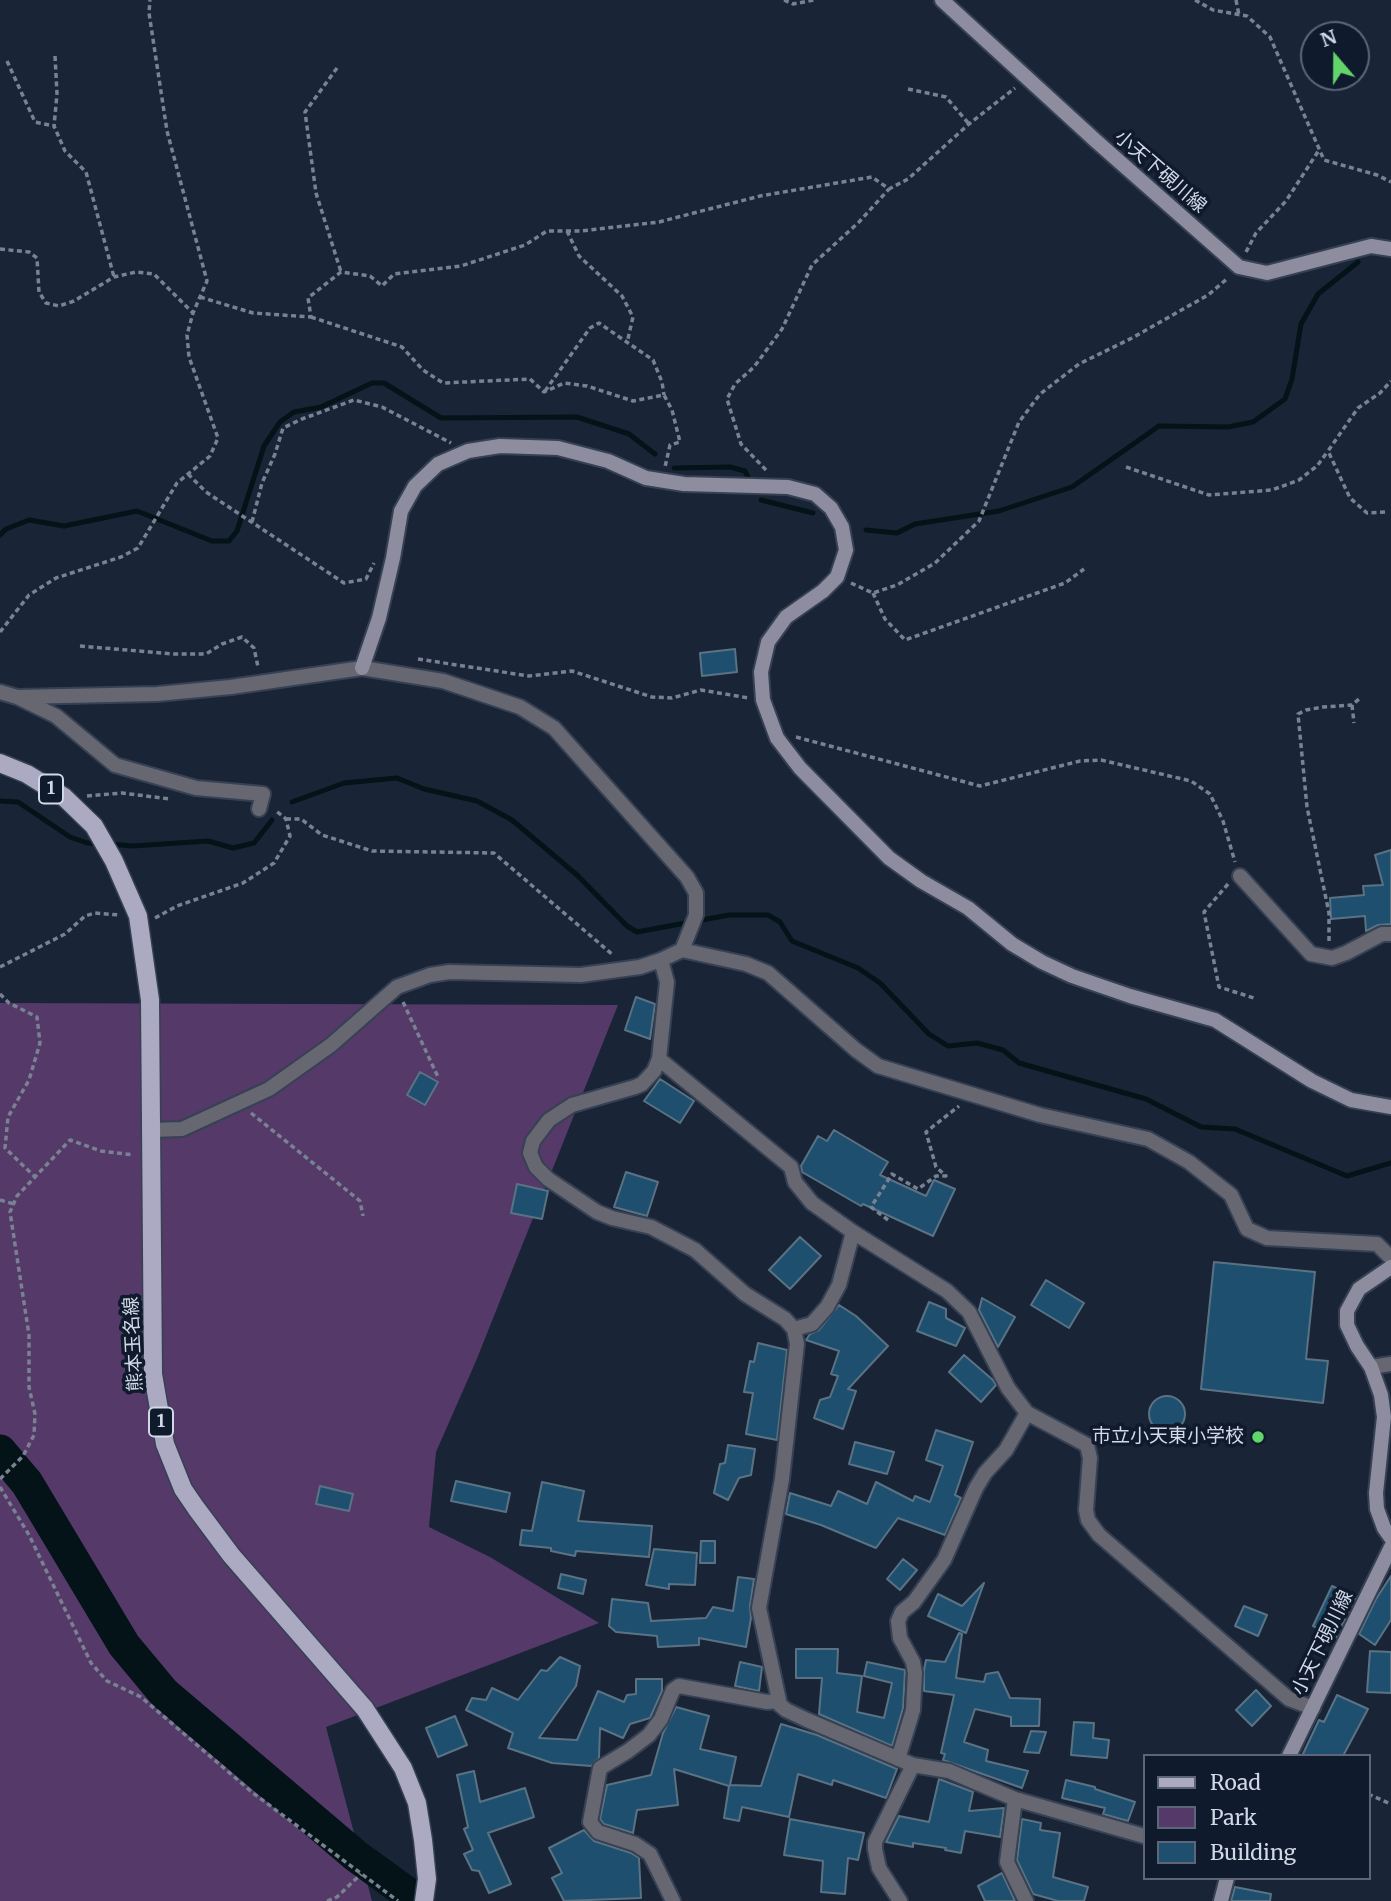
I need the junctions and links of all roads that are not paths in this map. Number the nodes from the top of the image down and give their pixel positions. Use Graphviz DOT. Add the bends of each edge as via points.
graph roads {
  1 [pos="942,0"];
  2 [pos="1391,249"];
  3 [pos="362,668"];
  4 [pos="0,692"];
  5 [pos="17,697"];
  6 [pos="0,763"];
  7 [pos="259,808"];
  8 [pos="1240,876"];
  9 [pos="1391,934"];
  10 [pos="682,950"];
  11 [pos="661,960"];
  12 [pos="659,1059"];
  13 [pos="1391,1107"];
  14 [pos="151,1130"];
  15 [pos="853,1232"];
  16 [pos="1391,1258"];
  17 [pos="1391,1267"];
  18 [pos="794,1329"];
  19 [pos="1391,1364"];
  20 [pos="1371,1367"];
  21 [pos="1027,1413"];
  22 [pos="1391,1538"];
  23 [pos="1391,1547"];
  24 [pos="779,1701"];
  25 [pos="1313,1708"];
  26 [pos="1290,1754"];
  27 [pos="898,1759"];
  28 [pos="913,1765"];
  29 [pos="1015,1799"];
  30 [pos="1142,1835"];
  31 [pos="1225,1880"];
  32 [pos="424,1901"];
  33 [pos="673,1901"];
  34 [pos="900,1901"];
  35 [pos="1026,1901"];
  36 [pos="1222,1901"];
  1 -- 2 [label="street, 小天下硯川線" via="1240,267 1267,273 1371,246"];
  3 -- 5 [label="street" via="156,694"];
  3 -- 10 [label="street" via="443,681 520,707 554,728 696,892 694,922"];
  3 -- 13 [label="street" via="379,618 401,512 415,486 438,464 468,452 500,446 558,448 662,481 782,486 815,494 831,508 842,527 846,550 836,577 786,617 768,642 761,672 763,701 777,738 800,768 889,858 1041,962 1130,996 1215,1020 1312,1081 1351,1100"];
  4 -- 5 [label="street"];
  5 -- 7 [label="street" via="56,716 115,765 196,788 263,794"];
  6 -- 14 [label="main road, 熊本玉名線 / 1" via="64,797 94,826 125,886 139,921 150,1000"];
  8 -- 9 [label="street" via="1311,954 1332,958"];
  10 -- 11 [label="street"];
  10 -- 16 [label="street" via="768,973 878,1066 1040,1115 1148,1139 1189,1162 1231,1195 1247,1229 1267,1238 1377,1244"];
  11 -- 12 [label="street" via="667,982"];
  11 -- 14 [label="street" via="580,975 430,975 397,987 331,1045 269,1089 182,1129"];
  12 -- 15 [label="street" via="790,1167 795,1182 812,1203"];
  12 -- 18 [label="street" via="642,1084 572,1105 549,1120 533,1141 530,1153 536,1167 597,1212 651,1227 695,1250"];
  14 -- 32 [label="main road, 熊本玉名線 / 1" via="153,1374 165,1444 183,1489 209,1527 366,1709 403,1768 417,1803 427,1879"];
  15 -- 18 [label="street" via="839,1284 827,1307 812,1324"];
  15 -- 21 [label="street" via="947,1291 969,1312"];
  17 -- 20 [label="street" via="1359,1289 1347,1311 1347,1325"];
  18 -- 24 [label="street" via="797,1344 782,1479 759,1608"];
  19 -- 20 [label="street"];
  20 -- 22 [label="street" via="1384,1417 1377,1509"];
  21 -- 25 [label="street" via="1087,1446 1086,1510 1099,1535 1289,1699"];
  21 -- 27 [label="street" via="976,1488 944,1560 898,1620 900,1638 915,1673 913,1710"];
  23 -- 25 [label="street, 小天下硯川線"];
  24 -- 27 [label="street" via="786,1710"];
  24 -- 33 [label="street" via="679,1686 649,1735 600,1768 590,1822 598,1832 650,1854"];
  25 -- 26 [label="street, 小天下硯川線"];
  27 -- 28 [label="street"];
  28 -- 29 [label="street" via="949,1771"];
  28 -- 34 [label="street" via="874,1849 878,1868"];
  29 -- 30 [label="street"];
  29 -- 35 [label="street" via="1007,1862"];
  31 -- 36 [label="street"];
}
